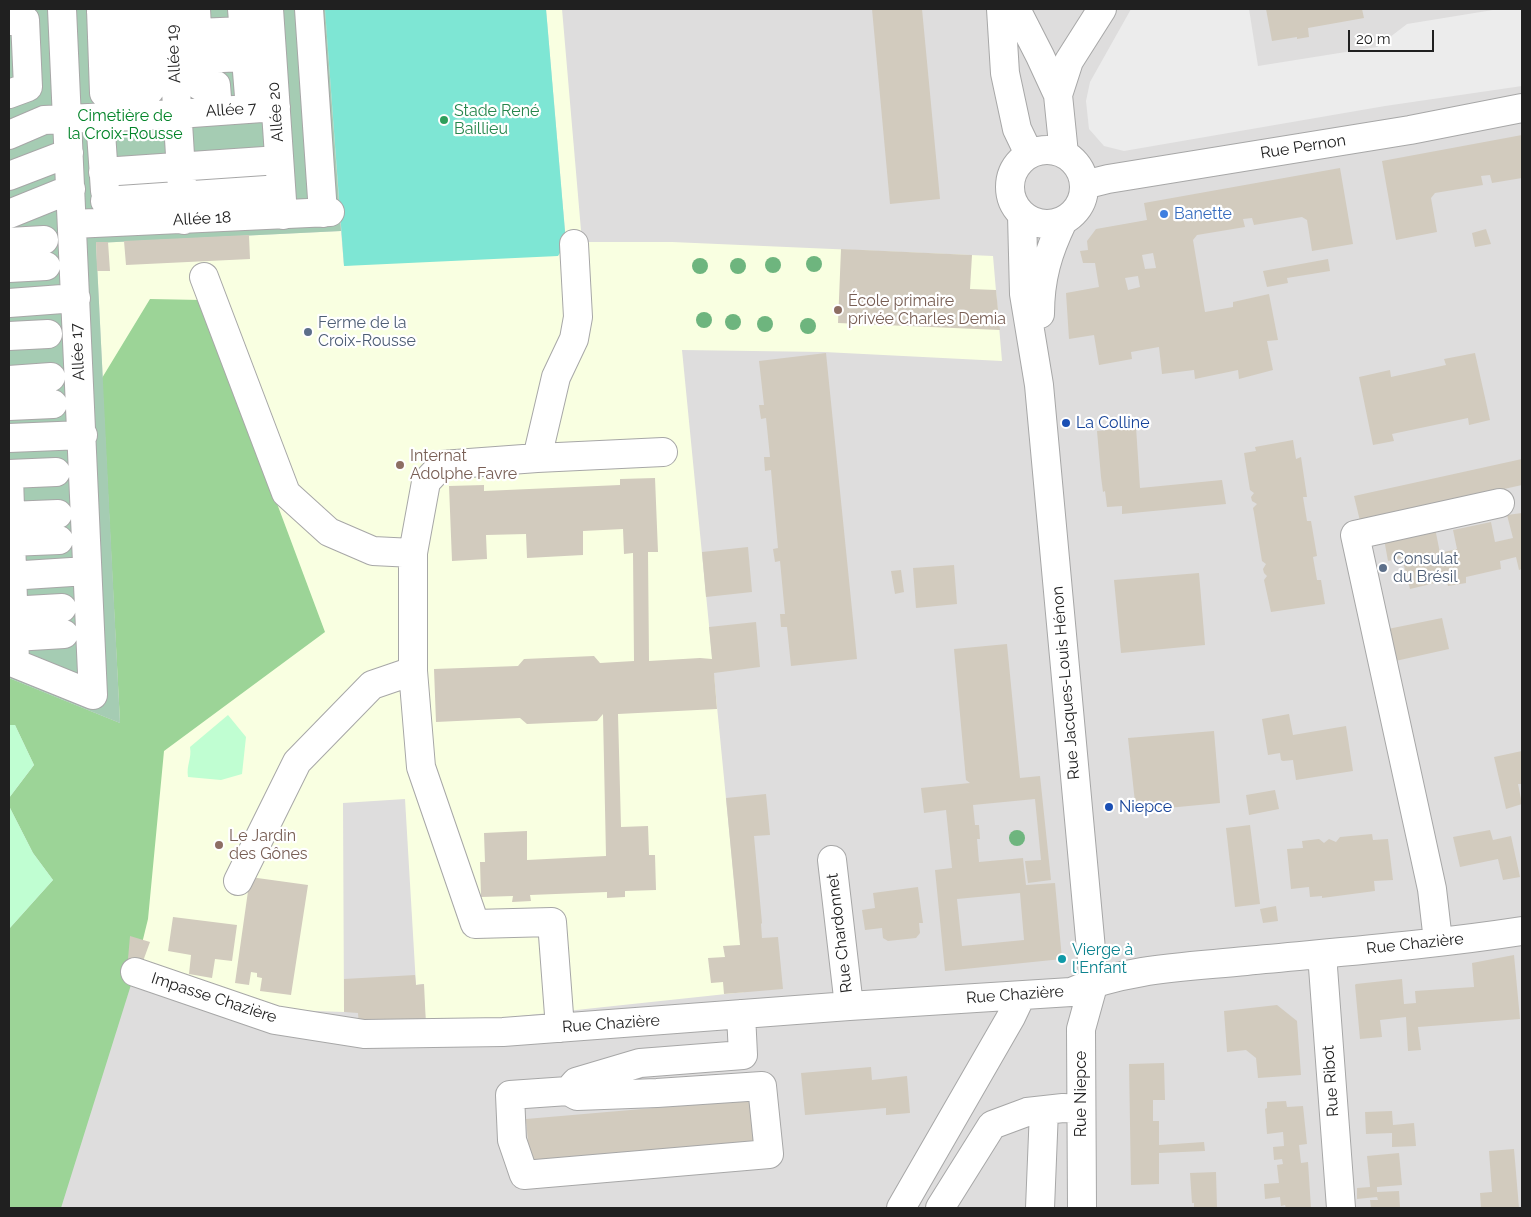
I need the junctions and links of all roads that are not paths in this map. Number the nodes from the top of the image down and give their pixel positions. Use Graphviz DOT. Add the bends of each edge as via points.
graph roads {
  1 [pos="146,9"];
  2 [pos="171,9"];
  3 [pos="269,9"];
  4 [pos="309,9"];
  5 [pos="1001,9"];
  6 [pos="1016,9"];
  7 [pos="1102,9"];
  8 [pos="62,13"];
  9 [pos="101,20"];
  10 [pos="17,21"];
  11 [pos="198,33"];
  12 [pos="147,36"];
  13 [pos="18,60"];
  14 [pos="149,63"];
  15 [pos="103,66"];
  16 [pos="251,66"];
  17 [pos="9,94"];
  18 [pos="1058,95"];
  19 [pos="217,98"];
  20 [pos="102,105"];
  21 [pos="68,106"];
  22 [pos="1522,108"];
  23 [pos="178,114"];
  24 [pos="9,135"];
  25 [pos="279,151"];
  26 [pos="69,153"];
  27 [pos="1029,154"];
  28 [pos="1064,154"];
  29 [pos="180,158"];
  30 [pos="103,163"];
  31 [pos="9,176"];
  32 [pos="1084,185"];
  33 [pos="71,189"];
  34 [pos="282,202"];
  35 [pos="183,208"];
  36 [pos="106,212"];
  37 [pos="9,214"];
  38 [pos="1022,215"];
  39 [pos="1064,221"];
  40 [pos="73,224"];
  41 [pos="9,242"];
  42 [pos="574,244"];
  43 [pos="9,268"];
  44 [pos="204,277"];
  45 [pos="76,298"];
  46 [pos="9,302"];
  47 [pos="9,336"];
  48 [pos="9,362"];
  49 [pos="51,369"];
  50 [pos="9,380"];
  51 [pos="1039,385"];
  52 [pos="9,406"];
  53 [pos="82,435"];
  54 [pos="9,438"];
  55 [pos="663,452"];
  56 [pos="537,458"];
  57 [pos="1500,503"];
  58 [pos="10,508"];
  59 [pos="59,540"];
  60 [pos="414,553"];
  61 [pos="87,571"];
  62 [pos="11,575"];
  63 [pos="63,621"];
  64 [pos="12,636"];
  65 [pos="413,671"];
  66 [pos="832,860"];
  67 [pos="238,882"];
  68 [pos="1522,931"];
  69 [pos="1438,941"];
  70 [pos="1322,954"];
  71 [pos="135,972"];
  72 [pos="1094,982"];
  73 [pos="1021,996"];
  74 [pos="849,1006"];
  75 [pos="741,1014"];
  76 [pos="560,1028"];
  77 [pos="503,1032"];
  78 [pos="568,1091"];
  79 [pos="1081,1108"];
  80 [pos="1044,1110"];
  81 [pos="901,1208"];
  82 [pos="940,1208"];
  83 [pos="1040,1208"];
  84 [pos="1082,1208"];
  85 [pos="1341,1208"];
  1 -- 9 [label="street"];
  1 -- 12 [label="street"];
  2 -- 23 [label="street, Allée 19"];
  3 -- 16 [label="street, Allée 20"];
  4 -- 34 [label="street, Allée 18" via="326,212"];
  5 -- 27 [label="street" via="1005,73 1018,129"];
  6 -- 18 [label="street"];
  7 -- 18 [label="street" via="1069,62"];
  8 -- 10 [label="street"];
  8 -- 21 [label="street, Allée 17"];
  9 -- 12 [label="street"];
  9 -- 15 [label="street"];
  10 -- 13 [label="street"];
  11 -- 16 [label="street"];
  11 -- 19 [label="street" via="200,86"];
  12 -- 14 [label="street"];
  13 -- 17 [label="street" via="28,87"];
  14 -- 15 [label="street"];
  14 -- 20 [label="street" via="150,90"];
  15 -- 20 [label="street"];
  16 -- 19 [label="street, Allée 7"];
  16 -- 25 [label="street, Allée 20"];
  18 -- 28 [label="street"];
  19 -- 23 [label="street, Allée 7"];
  20 -- 21 [label="street, Allée 7"];
  20 -- 23 [label="street, Allée 7"];
  20 -- 30 [label="street"];
  21 -- 24 [label="street, Allée 7"];
  21 -- 26 [label="street, Allée 17"];
  22 -- 32 [label="street, Rue Pernon"];
  23 -- 29 [label="street, Allée 19"];
  25 -- 29 [label="street"];
  25 -- 34 [label="street, Allée 20"];
  26 -- 31 [label="street"];
  26 -- 33 [label="street, Allée 17"];
  27 -- 28 [label="street" via="1052,150"];
  27 -- 38 [label="street, Rue Jacques-Louis Hénon" via="1020,161 1010,181 1013,202"];
  28 -- 32 [label="street" via="1078,166"];
  29 -- 30 [label="street"];
  29 -- 35 [label="street, Allée 19"];
  30 -- 36 [label="street"];
  32 -- 39 [label="street, Rue Jacques-Louis Hénon" via="1079,206"];
  33 -- 37 [label="street"];
  33 -- 40 [label="street, Allée 17"];
  34 -- 35 [label="street, Allée 18"];
  35 -- 36 [label="street, Allée 18"];
  36 -- 40 [label="street, Allée 18"];
  38 -- 39 [label="street" via="1042,224"];
  38 -- 51 [label="street, Rue Jacques-Louis Hénon" via="1024,294"];
  39 -- 51 [label="street, Rue Jacques-Louis Hénon" via="1050,249 1040,292"];
  40 -- 45 [label="street, Allée 17"];
  41 -- 43 [label="street" via="45,253"];
  42 -- 56 [label="street" via="578,317 574,339 556,377"];
  44 -- 60 [label="street" via="286,493 329,532 373,550"];
  45 -- 46 [label="street"];
  45 -- 53 [label="street, Allée 17"];
  47 -- 49 [label="street"];
  48 -- 49 [label="street"];
  49 -- 50 [label="street"];
  49 -- 52 [label="street"];
  51 -- 72 [label="street, Rue Jacques-Louis Hénon"];
  53 -- 54 [label="street"];
  53 -- 61 [label="street, Allée 17"];
  55 -- 56 [label="street"];
  56 -- 60 [label="street" via="442,465 426,482"];
  57 -- 69 [label="street" via="1355,534 1432,889"];
  58 -- 58 [label="street" via="57,494"];
  58 -- 59 [label="street"];
  58 -- 62 [label="street"];
  60 -- 65 [label="street"];
  61 -- 62 [label="street"];
  61 -- 64 [label="street, Allée 17" via="93,695"];
  62 -- 64 [label="street"];
  63 -- 64 [label="street"];
  65 -- 67 [label="street" via="372,685 297,762"];
  65 -- 76 [label="street" via="421,767 474,924 552,922"];
  66 -- 74 [label="street, Rue Chardonnet"];
  68 -- 69 [label="street, Rue Chazière"];
  69 -- 70 [label="street, Rue Chazière"];
  70 -- 72 [label="street, Rue Chazière" via="1133,972"];
  70 -- 85 [label="street, Rue Ribot"];
  71 -- 77 [label="street, Impasse Chazière" via="275,1020 364,1034"];
  72 -- 73 [label="street, Rue Chazière" via="1071,992"];
  72 -- 79 [label="street, Rue Niepce" via="1081,1029"];
  73 -- 74 [label="street, Rue Chazière"];
  73 -- 81 [label="street"];
  74 -- 75 [label="street, Rue Chazière"];
  75 -- 76 [label="street, Rue Chazière"];
  75 -- 78 [label="street" via="743,1055 640,1063 576,1082"];
  76 -- 77 [label="street, Rue Chazière"];
  78 -- 78 [label="street" via="577,1096 587,1096 762,1086 769,1154 524,1175 512,1140 510,1095"];
  79 -- 80 [label="street"];
  79 -- 84 [label="street, Rue Niepce"];
  80 -- 82 [label="street" via="1027,1112 992,1125"];
  80 -- 83 [label="street"];
}
